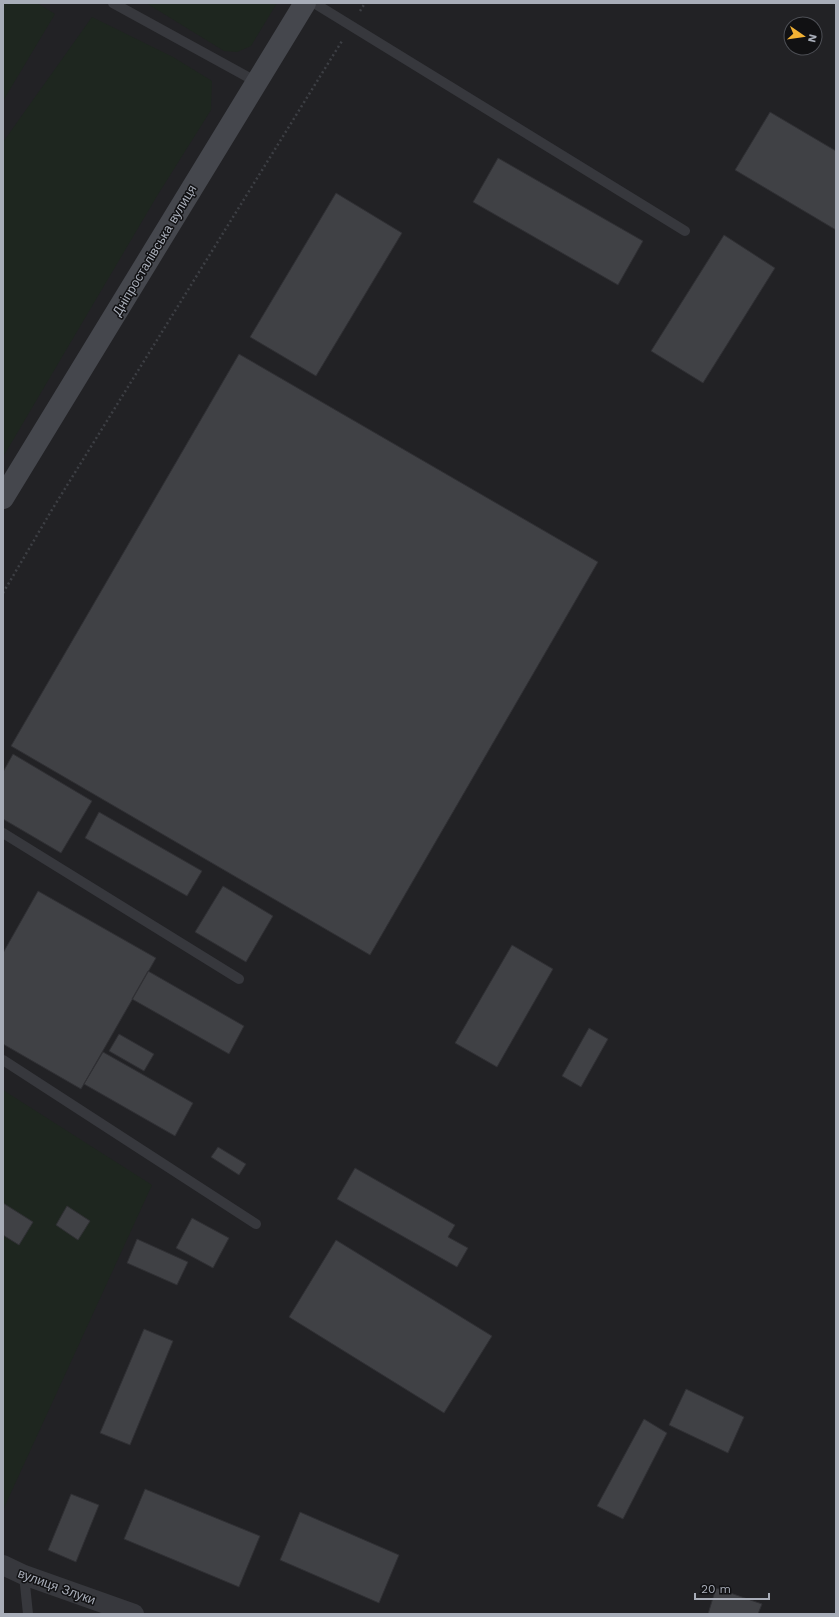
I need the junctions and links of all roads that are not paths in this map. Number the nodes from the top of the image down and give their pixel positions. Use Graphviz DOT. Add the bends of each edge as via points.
graph roads {
  1 [pos="113,3"];
  2 [pos="305,3"];
  3 [pos="314,3"];
  4 [pos="257,82"];
  5 [pos="685,231"];
  6 [pos="3,498"];
  7 [pos="3,832"];
  8 [pos="239,979"];
  9 [pos="3,1060"];
  10 [pos="256,1224"];
  11 [pos="3,1565"];
  12 [pos="24,1575"];
  13 [pos="28,1614"];
  14 [pos="134,1614"];
  1 -- 4 [label="lane"];
  2 -- 4 [label="street, Дніпросталівська вулиця"];
  3 -- 5 [label="lane"];
  4 -- 6 [label="street, Дніпросталівська вулиця"];
  7 -- 8 [label="lane"];
  9 -- 10 [label="lane"];
  11 -- 12 [label="street, вулиця Злуки"];
  12 -- 13 [label="lane"];
  12 -- 14 [label="street, вулиця Злуки"];
}
